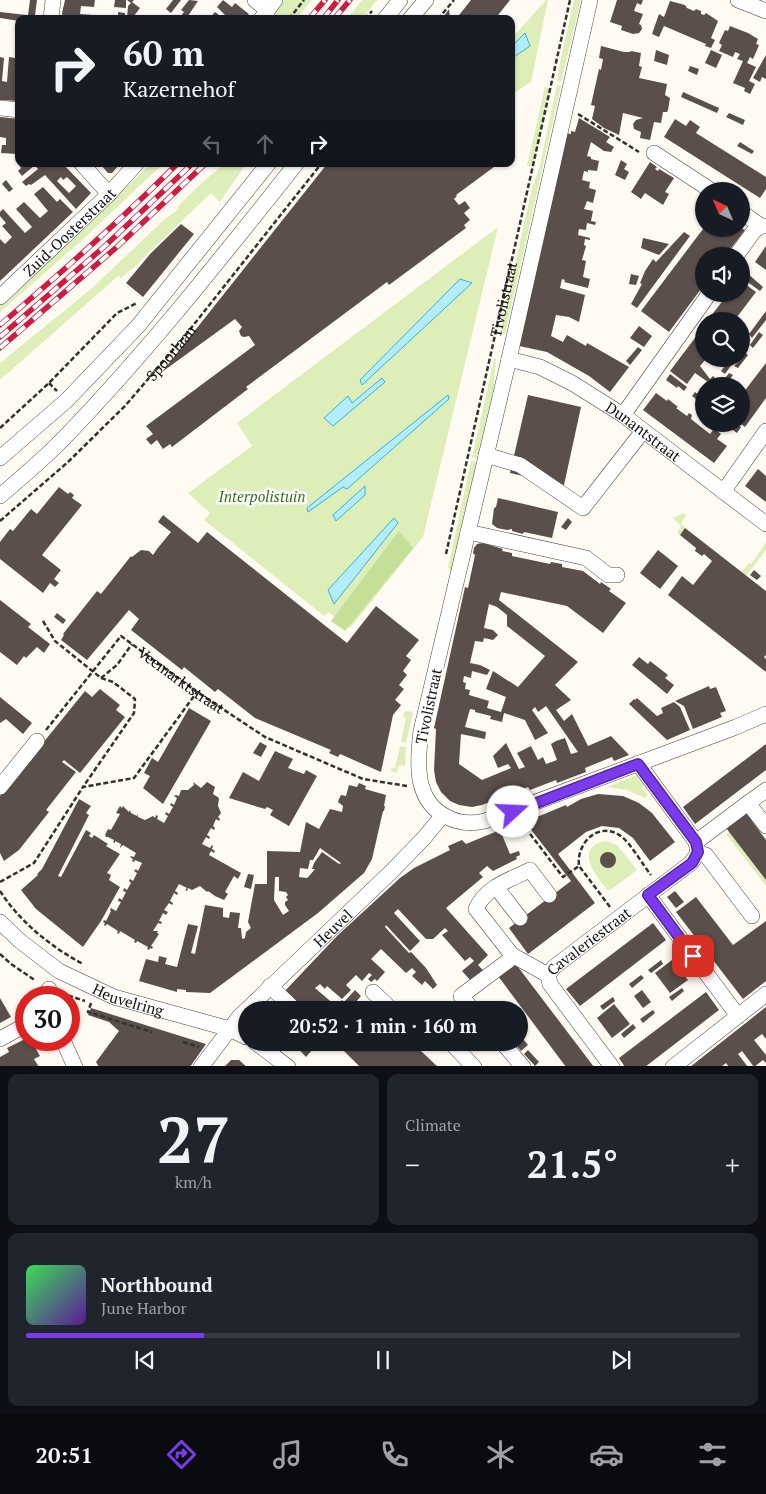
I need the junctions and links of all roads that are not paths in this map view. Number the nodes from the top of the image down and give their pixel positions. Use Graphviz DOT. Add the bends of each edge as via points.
graph roads {
  1 [pos="53,0"];
  2 [pos="255,0"];
  3 [pos="400,0"];
  4 [pos="426,0"];
  5 [pos="590,0"];
  6 [pos="738,0"];
  7 [pos="268,10"];
  8 [pos="766,11"];
  9 [pos="51,15"];
  10 [pos="387,15"];
  11 [pos="413,15"];
  12 [pos="0,108"];
  13 [pos="15,110"];
  14 [pos="654,153"];
  15 [pos="85,167"];
  16 [pos="133,167"];
  17 [pos="266,167"];
  18 [pos="294,167"];
  19 [pos="698,182"];
  20 [pos="109,194"];
  21 [pos="750,217"];
  22 [pos="764,226"];
  23 [pos="742,247"];
  24 [pos="0,297"];
  25 [pos="703,302"];
  26 [pos="509,359"];
  27 [pos="622,415"];
  28 [pos="643,431"];
  29 [pos="766,431"];
  30 [pos="486,456"];
  31 [pos="0,458"];
  32 [pos="723,492"];
  33 [pos="0,496"];
  34 [pos="766,524"];
  35 [pos="468,532"];
  36 [pos="617,575"];
  37 [pos="766,714"];
  38 [pos="37,741"];
  39 [pos="638,764"];
  40 [pos="0,787"];
  41 [pos="766,790"];
  42 [pos="748,803"];
  43 [pos="443,815"];
  44 [pos="766,826"];
  45 [pos="697,847"];
  46 [pos="496,887"];
  47 [pos="654,891"];
  48 [pos="549,895"];
  49 [pos="752,916"];
  50 [pos="520,918"];
  51 [pos="0,922"];
  52 [pos="512,955"];
  53 [pos="548,975"];
  54 [pos="270,986"];
  55 [pos="373,992"];
  56 [pos="766,994"];
  57 [pos="286,1001"];
  58 [pos="382,1001"];
  59 [pos="465,1001"];
  60 [pos="738,1016"];
  61 [pos="15,1031"];
  62 [pos="226,1034"];
  63 [pos="238,1036"];
  64 [pos="0,1039"];
  65 [pos="67,1051"];
  66 [pos="267,1051"];
  67 [pos="459,1051"];
  68 [pos="510,1051"];
  69 [pos="74,1066"];
  70 [pos="201,1066"];
  71 [pos="288,1066"];
  72 [pos="474,1066"];
  73 [pos="523,1066"];
  74 [pos="612,1066"];
  75 [pos="673,1066"];
  1 -- 9 [label="street"];
  2 -- 7 [label="street"];
  3 -- 10 [label="street"];
  4 -- 11 [label="street"];
  5 -- 26 [label="street, Tivolistraat"];
  6 -- 8 [label="street"];
  12 -- 13 [label="street"];
  14 -- 19 [label="street"];
  15 -- 20 [label="street"];
  16 -- 20 [label="street, Zuid-Oosterstraat"];
  17 -- 31 [label="street" via="138,326 66,401"];
  18 -- 33 [label="street, Spoorlaan" via="142,353 65,437"];
  20 -- 24 [label="street, Zuid-Oosterstraat"];
  21 -- 22 [label="street"];
  22 -- 23 [label="street" via="754,230"];
  25 -- 27 [label="street"];
  26 -- 27 [label="street, Dunantstraat" via="540,367"];
  26 -- 30 [label="street, Tivolistraat"];
  27 -- 28 [label="street, Dunantstraat"];
  28 -- 30 [label="street" via="583,508 520,465"];
  28 -- 32 [label="street, Dunantstraat"];
  29 -- 32 [label="street"];
  30 -- 35 [label="street, Tivolistraat"];
  32 -- 34 [label="street, Dunantstraat"];
  35 -- 36 [label="street" via="586,558 608,574"];
  35 -- 43 [label="street, Tivolistraat" via="418,753 421,788 427,802"];
  37 -- 39 [label="street"];
  38 -- 40 [label="street"];
  39 -- 43 [label="street" via="513,812 474,823 454,821"];
  39 -- 45 [label="street"];
  41 -- 42 [label="street, Cavaleriestraat"];
  42 -- 44 [label="street"];
  42 -- 45 [label="street, Cavaleriestraat"];
  43 -- 54 [label="street, Heuvel" via="392,871"];
  45 -- 47 [label="street, Cavaleriestraat" via="692,863"];
  45 -- 49 [label="street"];
  46 -- 48 [label="street" via="530,870"];
  46 -- 50 [label="street"];
  46 -- 52 [label="street" via="480,900 476,909"];
  47 -- 53 [label="street, Cavaleriestraat" via="554,967"];
  47 -- 60 [label="street"];
  51 -- 62 [label="street, Heuvelring" via="20,942 60,971 114,997"];
  52 -- 53 [label="street"];
  52 -- 59 [label="street" via="461,996"];
  53 -- 74 [label="street, Cavaleriestraat" via="550,984"];
  54 -- 57 [label="street"];
  54 -- 62 [label="street, Heuvel"];
  55 -- 58 [label="street"];
  56 -- 60 [label="street"];
  60 -- 75 [label="street"];
  61 -- 64 [label="street"];
  62 -- 63 [label="street, Heuvelring"];
  62 -- 70 [label="street, Heuvel"];
  65 -- 69 [label="street"];
  66 -- 71 [label="street"];
  67 -- 72 [label="street"];
  68 -- 73 [label="street"];
}
